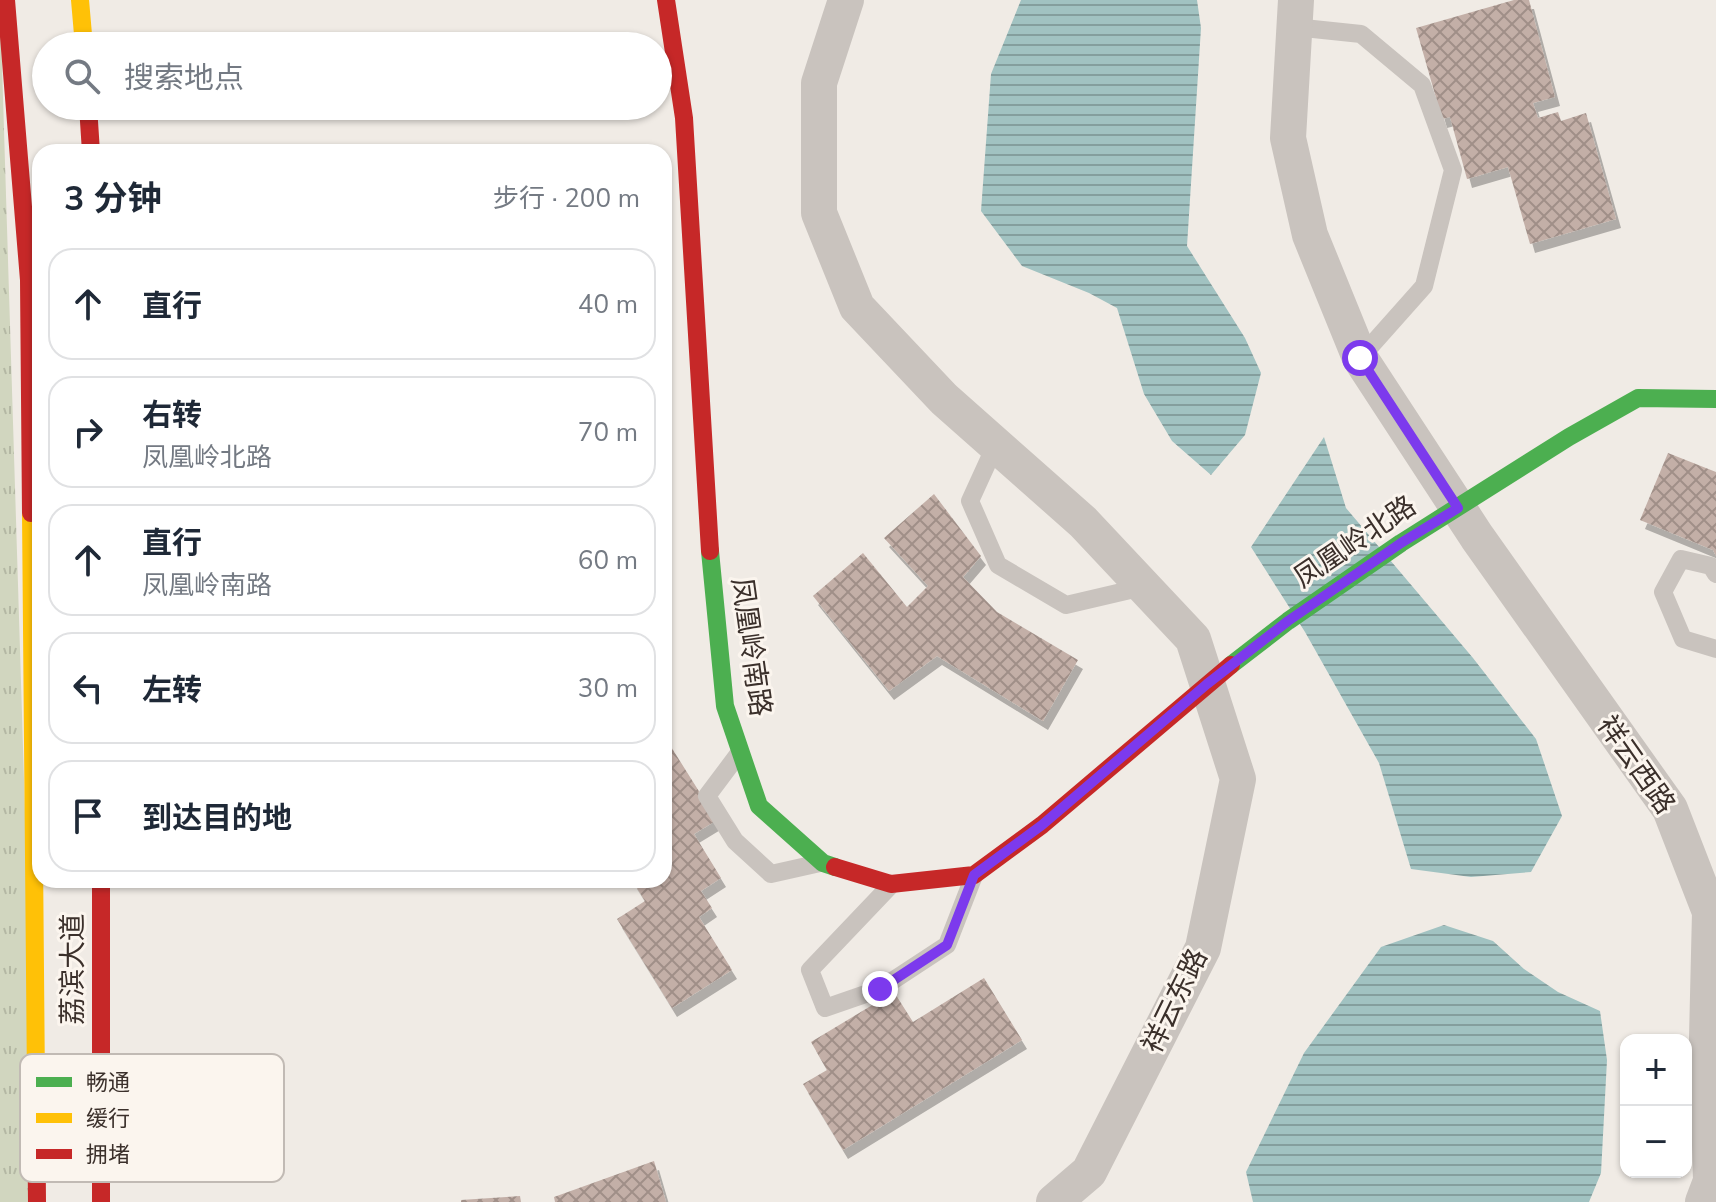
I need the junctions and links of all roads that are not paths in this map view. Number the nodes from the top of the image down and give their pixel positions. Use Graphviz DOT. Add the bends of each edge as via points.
graph roads {
  1 [pos="6,0"];
  2 [pos="80,0"];
  3 [pos="666,0"];
  4 [pos="846,0"];
  5 [pos="1295,14"];
  6 [pos="83,32"];
  7 [pos="671,32"];
  8 [pos="672,39"];
  9 [pos="89,120"];
  10 [pos="90,144"];
  11 [pos="1360,358"];
  12 [pos="1716,399"];
  13 [pos="996,444"];
  14 [pos="1458,508"];
  15 [pos="1716,574"];
  16 [pos="1143,587"];
  17 [pos="32,626"];
  18 [pos="1716,649"];
  19 [pos="1207,684"];
  20 [pos="740,751"];
  21 [pos="823,863"];
  22 [pos="974,875"];
  23 [pos="891,884"];
  24 [pos="34,888"];
  25 [pos="101,888"];
  26 [pos="1713,907"];
  27 [pos="36,1054"];
  28 [pos="101,1054"];
  29 [pos="1712,1093"];
  30 [pos="37,1182"];
  31 [pos="37,1202"];
  32 [pos="1054,1202"];
  33 [pos="1703,1202"];
  1 -- 17 [label="street, 荔滨大道" via="29,280"];
  2 -- 6 [label="street"];
  3 -- 7 [label="street, 凤凰岭南路"];
  4 -- 13 [label="street, 祥云东路" via="819,83 819,213 857,307 944,399"];
  5 -- 11 [label="street, 祥云西路" via="1288,138 1310,235"];
  5 -- 11 [label="lane" via="1361,34 1422,85 1453,170 1424,286"];
  8 -- 20 [label="street, 凤凰岭南路" via="684,118 722,676 725,706"];
  9 -- 10 [label="street"];
  11 -- 14 [label="street, 祥云西路"];
  12 -- 14 [label="street, 凤凰岭北路" via="1638,398"];
  13 -- 16 [label="street, 祥云东路" via="1083,522"];
  13 -- 16 [label="lane" via="970,501 998,565 1066,605"];
  14 -- 19 [label="street, 凤凰岭北路" via="1288,621"];
  14 -- 26 [label="street, 祥云西路" via="1670,809"];
  15 -- 18 [label="lane" via="1711,566 1681,559 1663,592 1683,639"];
  16 -- 19 [label="street, 祥云东路" via="1193,639"];
  19 -- 22 [label="street" via="1042,825"];
  19 -- 32 [label="street, 祥云东路" via="1238,779 1203,948 1089,1172"];
  20 -- 21 [label="street, 凤凰岭南路" via="759,806"];
  20 -- 21 [label="lane" via="707,796 735,841 771,874"];
  21 -- 23 [label="street, 凤凰岭南路"];
  22 -- 23 [label="street, 凤凰岭南路"];
  22 -- 23 [label="lane" via="947,945 880,989 825,1008 810,970"];
  24 -- 27 [label="street, 荔滨大道"];
  25 -- 28 [label="street, 荔滨大道"];
  26 -- 29 [label="street, 祥云西路"];
  29 -- 33 [label="street, 祥云西路" via="1711,1181"];
  30 -- 31 [label="street, 荔滨大道"];
}
